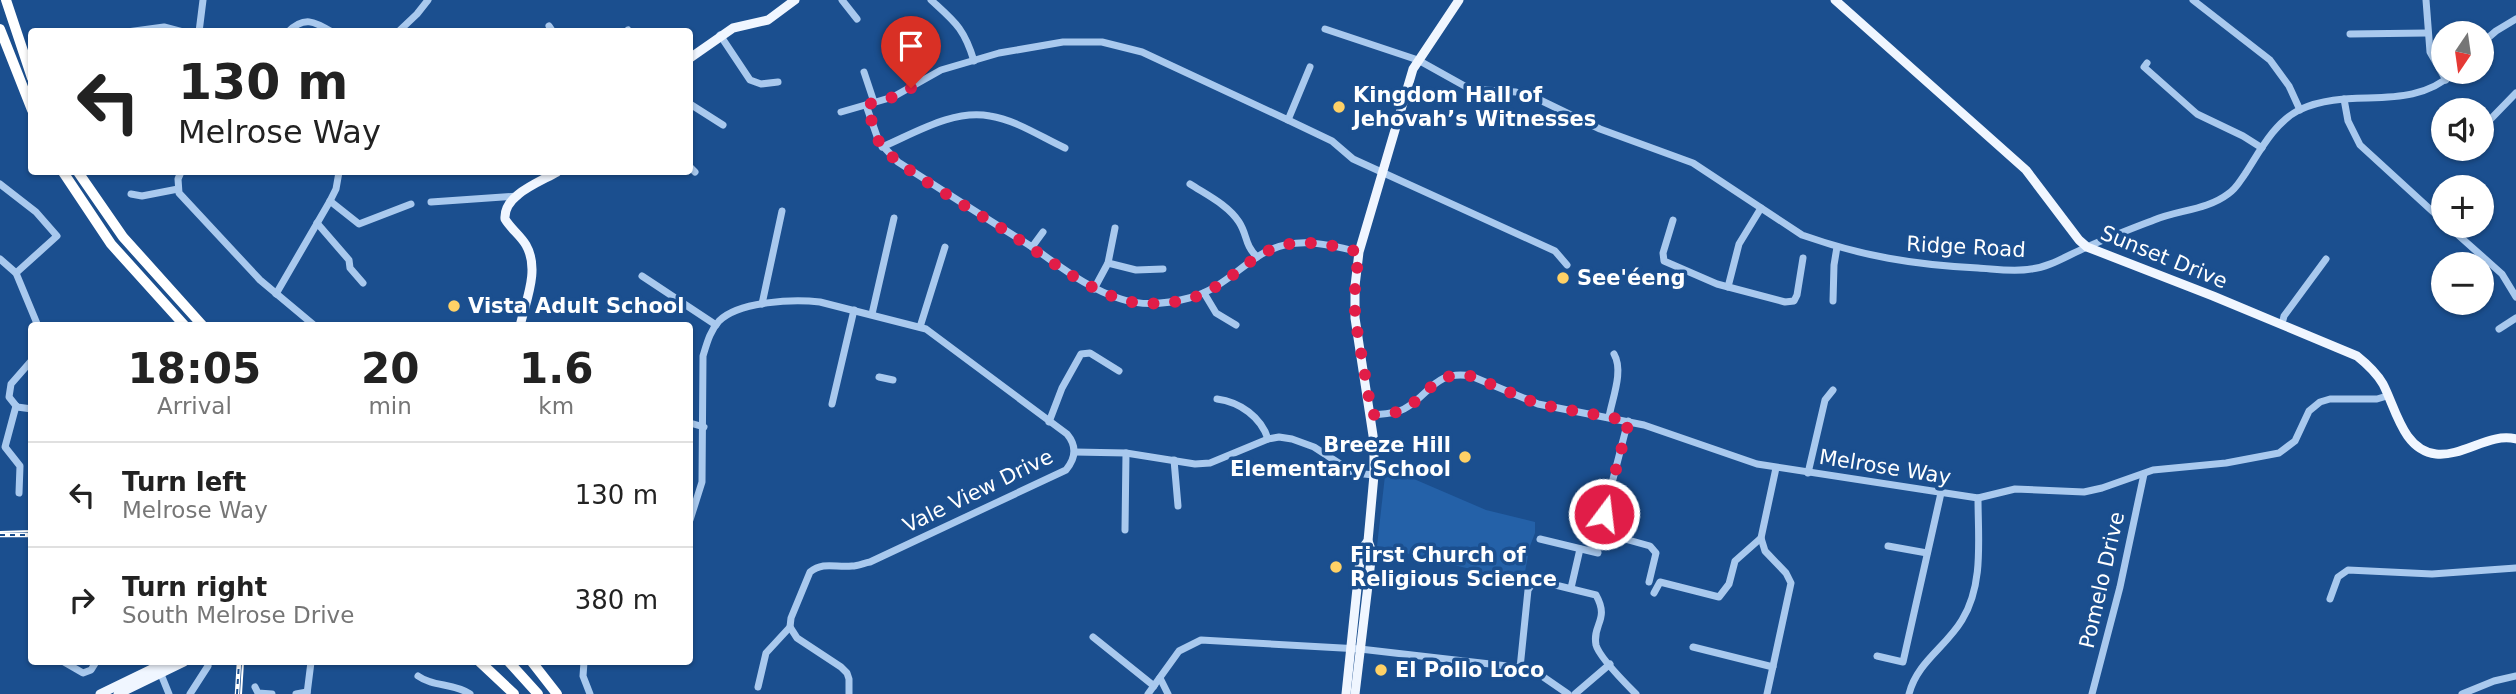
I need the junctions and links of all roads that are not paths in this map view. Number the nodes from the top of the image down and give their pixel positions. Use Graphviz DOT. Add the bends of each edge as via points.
graph roads {
  1 [pos="6,0"];
  2 [pos="203,0"];
  3 [pos="428,0"];
  4 [pos="795,0"];
  5 [pos="842,0"];
  6 [pos="931,0"];
  7 [pos="1460,0"];
  8 [pos="1835,0"];
  9 [pos="2193,0"];
  10 [pos="2426,0"];
  11 [pos="857,19"];
  12 [pos="2516,19"];
  13 [pos="200,28"];
  14 [pos="292,28"];
  15 [pos="324,28"];
  16 [pos="402,28"];
  17 [pos="0,29"];
  18 [pos="1325,29"];
  19 [pos="2427,33"];
  20 [pos="2494,33"];
  21 [pos="2350,34"];
  22 [pos="720,35"];
  23 [pos="2431,54"];
  24 [pos="693,56"];
  25 [pos="1418,60"];
  26 [pos="974,61"];
  27 [pos="2147,63"];
  28 [pos="28,66"];
  29 [pos="1310,67"];
  30 [pos="864,72"];
  31 [pos="778,82"];
  32 [pos="2439,84"];
  33 [pos="2516,93"];
  34 [pos="2344,99"];
  35 [pos="28,100"];
  36 [pos="870,104"];
  37 [pos="693,106"];
  38 [pos="2300,110"];
  39 [pos="841,113"];
  40 [pos="2494,116"];
  41 [pos="1288,120"];
  42 [pos="723,125"];
  43 [pos="882,147"];
  44 [pos="1065,148"];
  45 [pos="2262,148"];
  46 [pos="1383,172"];
  47 [pos="65,175"];
  48 [pos="80,175"];
  49 [pos="180,175"];
  50 [pos="338,175"];
  51 [pos="552,175"];
  52 [pos="0,184"];
  53 [pos="1190,184"];
  54 [pos="178,189"];
  55 [pos="131,194"];
  56 [pos="518,196"];
  57 [pos="330,201"];
  58 [pos="431,202"];
  59 [pos="411,204"];
  60 [pos="1761,208"];
  61 [pos="2431,210"];
  62 [pos="782,211"];
  63 [pos="894,218"];
  64 [pos="1673,220"];
  65 [pos="317,223"];
  66 [pos="1115,228"];
  67 [pos="1043,232"];
  68 [pos="2462,238"];
  69 [pos="945,247"];
  70 [pos="1032,247"];
  71 [pos="1837,247"];
  72 [pos="2087,247"];
  73 [pos="1359,252"];
  74 [pos="1257,257"];
  75 [pos="1803,258"];
  76 [pos="0,259"];
  77 [pos="2326,259"];
  78 [pos="1108,263"];
  79 [pos="1567,265"];
  80 [pos="1163,269"];
  81 [pos="16,274"];
  82 [pos="642,276"];
  83 [pos="363,283"];
  84 [pos="1728,287"];
  85 [pos="1094,289"];
  86 [pos="1204,293"];
  87 [pos="276,294"];
  88 [pos="2516,297"];
  89 [pos="1833,301"];
  90 [pos="762,304"];
  91 [pos="854,310"];
  92 [pos="872,314"];
  93 [pos="2516,318"];
  94 [pos="36,322"];
  95 [pos="181,322"];
  96 [pos="199,322"];
  97 [pos="310,322"];
  98 [pos="521,322"];
  99 [pos="2282,324"];
  100 [pos="716,325"];
  101 [pos="1236,325"];
  102 [pos="920,327"];
  103 [pos="2499,329"];
  104 [pos="1614,354"];
  105 [pos="28,364"];
  106 [pos="1119,371"];
  107 [pos="880,377"];
  108 [pos="893,380"];
  109 [pos="1833,390"];
  110 [pos="2387,396"];
  111 [pos="1217,399"];
  112 [pos="832,404"];
  113 [pos="16,406"];
  114 [pos="28,409"];
  115 [pos="1372,415"];
  116 [pos="1609,417"];
  117 [pos="1629,421"];
  118 [pos="1049,422"];
  119 [pos="693,424"];
  120 [pos="704,427"];
  121 [pos="1268,439"];
  122 [pos="2516,439"];
  123 [pos="1074,452"];
  124 [pos="1126,453"];
  125 [pos="1174,460"];
  126 [pos="1776,468"];
  127 [pos="1808,473"];
  128 [pos="2144,474"];
  129 [pos="1374,475"];
  130 [pos="19,493"];
  131 [pos="1941,493"];
  132 [pos="1978,498"];
  133 [pos="1178,506"];
  134 [pos="693,510"];
  135 [pos="1125,530"];
  136 [pos="1761,538"];
  137 [pos="1540,539"];
  138 [pos="1888,546"];
  139 [pos="1580,549"];
  140 [pos="1598,553"];
  141 [pos="1927,553"];
  142 [pos="2516,568"];
  143 [pos="1648,582"];
  144 [pos="1572,589"];
  145 [pos="1654,593"];
  146 [pos="2330,599"];
  147 [pos="790,627"];
  148 [pos="1093,637"];
  149 [pos="1693,647"];
  150 [pos="1355,649"];
  151 [pos="1877,656"];
  152 [pos="1610,664"];
  153 [pos="69,665"];
  154 [pos="94,665"];
  155 [pos="160,665"];
  156 [pos="311,665"];
  157 [pos="483,665"];
  158 [pos="494,665"];
  159 [pos="512,665"];
  160 [pos="534,665"];
  161 [pos="208,666"];
  162 [pos="583,666"];
  163 [pos="1773,667"];
  164 [pos="1520,668"];
  165 [pos="418,676"];
  166 [pos="2516,676"];
  167 [pos="1160,678"];
  168 [pos="1154,686"];
  169 [pos="255,687"];
  170 [pos="758,687"];
  171 [pos="307,693"];
  172 [pos="100,694"];
  173 [pos="118,694"];
  174 [pos="169,694"];
  175 [pos="190,694"];
  176 [pos="272,694"];
  177 [pos="296,694"];
  178 [pos="470,694"];
  179 [pos="514,694"];
  180 [pos="520,694"];
  181 [pos="538,694"];
  182 [pos="557,694"];
  183 [pos="590,694"];
  184 [pos="849,694"];
  185 [pos="1148,694"];
  186 [pos="1168,694"];
  187 [pos="1346,694"];
  188 [pos="1355,694"];
  189 [pos="1568,694"];
  190 [pos="1575,694"];
  191 [pos="1636,694"];
  192 [pos="1767,694"];
  193 [pos="1909,694"];
  194 [pos="2092,694"];
  195 [pos="2462,694"];
  1 -- 28 [label="highway"];
  2 -- 13 [label="street"];
  3 -- 16 [label="street"];
  4 -- 22 [label="main road" via="768,20"];
  5 -- 11 [label="street"];
  6 -- 26 [label="street" via="960,26"];
  7 -- 25 [label="main road"];
  8 -- 72 [label="main road, Sunset Drive" via="2026,170"];
  9 -- 38 [label="street" via="2270,60"];
  10 -- 19 [label="street"];
  12 -- 20 [label="street"];
  14 -- 15 [label="street" via="311,21"];
  17 -- 35 [label="highway"];
  18 -- 25 [label="street, Ridge Road"];
  19 -- 21 [label="street"];
  19 -- 23 [label="street"];
  22 -- 24 [label="main road"];
  22 -- 31 [label="street" via="750,80"];
  25 -- 46 [label="main road"];
  25 -- 60 [label="street, Ridge Road" via="1470,89 1520,92 1600,129 1693,163"];
  26 -- 36 [label="street" via="941,70 893,97"];
  26 -- 41 [label="street" via="1032,46 1102,42 1142,52"];
  27 -- 45 [label="street" via="2144,67 2197,114"];
  29 -- 41 [label="street"];
  30 -- 36 [label="street"];
  32 -- 34 [label="street, Ridge Road" via="2408,96"];
  33 -- 40 [label="street"];
  34 -- 38 [label="street, Ridge Road"];
  34 -- 61 [label="street" via="2360,145"];
  36 -- 39 [label="street"];
  36 -- 43 [label="street"];
  37 -- 42 [label="street"];
  38 -- 45 [label="street, Ridge Road" via="2286,118"];
  41 -- 46 [label="street"];
  43 -- 44 [label="street" via="952,118 977,114 1005,120"];
  43 -- 70 [label="street" via="898,162"];
  45 -- 72 [label="street, Ridge Road" via="2229,194"];
  46 -- 73 [label="main road"];
  46 -- 79 [label="street" via="1555,251"];
  47 -- 95 [label="highway" via="111,244"];
  48 -- 96 [label="highway" via="123,237"];
  49 -- 54 [label="street"];
  50 -- 57 [label="street"];
  51 -- 56 [label="main road"];
  52 -- 81 [label="street" via="36,212 57,236"];
  53 -- 74 [label="street" via="1233,213"];
  54 -- 55 [label="street" via="142,197"];
  54 -- 87 [label="street"];
  56 -- 58 [label="street"];
  56 -- 98 [label="main road" via="504,214 530,258 530,288"];
  57 -- 59 [label="street" via="359,224"];
  57 -- 65 [label="street"];
  60 -- 71 [label="street, Ridge Road" via="1802,235"];
  60 -- 84 [label="street" via="1739,244"];
  62 -- 90 [label="street"];
  63 -- 92 [label="street"];
  64 -- 84 [label="street" via="1664,261"];
  65 -- 83 [label="street"];
  65 -- 87 [label="street"];
  66 -- 78 [label="street"];
  67 -- 70 [label="street"];
  68 -- 88 [label="street" via="2502,274"];
  69 -- 102 [label="street"];
  70 -- 85 [label="street"];
  71 -- 72 [label="street, Ridge Road" via="1910,264 2007,270 2032,269"];
  71 -- 89 [label="street"];
  72 -- 99 [label="main road, Sunset Drive"];
  73 -- 74 [label="street" via="1306,241 1279,246"];
  73 -- 115 [label="main road" via="1355,318"];
  74 -- 86 [label="street"];
  75 -- 84 [label="street" via="1794,301"];
  76 -- 81 [label="street"];
  77 -- 99 [label="street"];
  78 -- 80 [label="street" via="1136,270"];
  78 -- 85 [label="street"];
  81 -- 94 [label="street"];
  82 -- 100 [label="street"];
  85 -- 86 [label="street" via="1123,300 1150,303"];
  86 -- 101 [label="street" via="1216,313"];
  87 -- 97 [label="street"];
  90 -- 91 [label="street, Vale View Drive" via="808,301"];
  90 -- 100 [label="street, Vale View Drive" via="722,318"];
  91 -- 92 [label="street, Vale View Drive"];
  91 -- 112 [label="street"];
  92 -- 102 [label="street, Vale View Drive"];
  93 -- 103 [label="street"];
  99 -- 110 [label="main road, Sunset Drive" via="2357,356 2370,366"];
  100 -- 120 [label="street" via="704,356"];
  102 -- 118 [label="street, Vale View Drive"];
  104 -- 116 [label="street" via="1618,372"];
  105 -- 113 [label="street" via="10,386 9,397"];
  106 -- 118 [label="street" via="1090,353 1081,354"];
  107 -- 108 [label="street"];
  109 -- 127 [label="street" via="1825,400"];
  110 -- 122 [label="main road, Sunset Drive" via="2406,434 2428,453 2449,454"];
  110 -- 128 [label="street, Melrose Way" via="2320,402 2309,411 2295,441 2279,453"];
  111 -- 121 [label="street" via="1231,401 1260,421"];
  113 -- 114 [label="street"];
  113 -- 130 [label="street" via="5,447 20,466"];
  115 -- 116 [label="street, Melrose Way" via="1408,407 1437,381 1461,374 1538,404"];
  115 -- 129 [label="main road"];
  116 -- 117 [label="street, Melrose Way"];
  117 -- 126 [label="street, Melrose Way"];
  117 -- 143 [label="street" via="1604,514 1614,536 1650,546 1656,553"];
  118 -- 123 [label="street, Vale View Drive" via="1067,434"];
  119 -- 120 [label="street"];
  120 -- 134 [label="street" via="702,482"];
  121 -- 125 [label="street" via="1210,463"];
  121 -- 129 [label="street" via="1292,439 1314,447 1354,473"];
  123 -- 124 [label="street"];
  123 -- 147 [label="street, Vale View Drive" via="1066,470 870,562 816,567 806,579"];
  124 -- 125 [label="street"];
  124 -- 135 [label="street"];
  125 -- 133 [label="street"];
  126 -- 127 [label="street, Melrose Way"];
  126 -- 136 [label="street"];
  127 -- 131 [label="street, Melrose Way"];
  128 -- 132 [label="street, Melrose Way" via="2084,492 2015,489"];
  128 -- 194 [label="street, Pomelo Drive"];
  129 -- 150 [label="main road" via="1368,541 1372,552"];
  131 -- 132 [label="street, Melrose Way"];
  131 -- 141 [label="street"];
  132 -- 193 [label="street" via="1978,571 1970,604 1962,621 1921,667"];
  136 -- 145 [label="street" via="1735,561 1729,584 1719,597 1660,582"];
  136 -- 163 [label="street" via="1765,551 1791,583"];
  137 -- 139 [label="street"];
  138 -- 141 [label="street"];
  139 -- 140 [label="street"];
  139 -- 144 [label="street"];
  141 -- 151 [label="street" via="1902,662"];
  142 -- 146 [label="street" via="2431,575 2348,569 2338,577"];
  144 -- 152 [label="street" via="1596,596 1601,605 1597,646"];
  144 -- 164 [label="street" via="1531,582"];
  147 -- 170 [label="street" via="766,653"];
  147 -- 184 [label="street" via="797,638 847,673"];
  148 -- 168 [label="street"];
  149 -- 163 [label="street"];
  150 -- 164 [label="street"];
  150 -- 167 [label="street" via="1201,640 1179,651"];
  150 -- 187 [label="main road"];
  150 -- 188 [label="main road"];
  152 -- 190 [label="street"];
  152 -- 191 [label="street"];
  153 -- 154 [label="street" via="83,673"];
  155 -- 172 [label="main road"];
  155 -- 173 [label="main road"];
  155 -- 174 [label="street"];
  156 -- 171 [label="street"];
  157 -- 179 [label="highway"];
  158 -- 180 [label="highway"];
  159 -- 181 [label="highway"];
  160 -- 182 [label="highway"];
  161 -- 175 [label="street"];
  162 -- 183 [label="street"];
  163 -- 192 [label="street"];
  164 -- 189 [label="street" via="1539,674"];
  165 -- 178 [label="street"];
  166 -- 195 [label="street"];
  167 -- 168 [label="street"];
  167 -- 186 [label="street"];
  168 -- 185 [label="street"];
  169 -- 176 [label="street" via="258,693"];
  171 -- 177 [label="street"];
}
